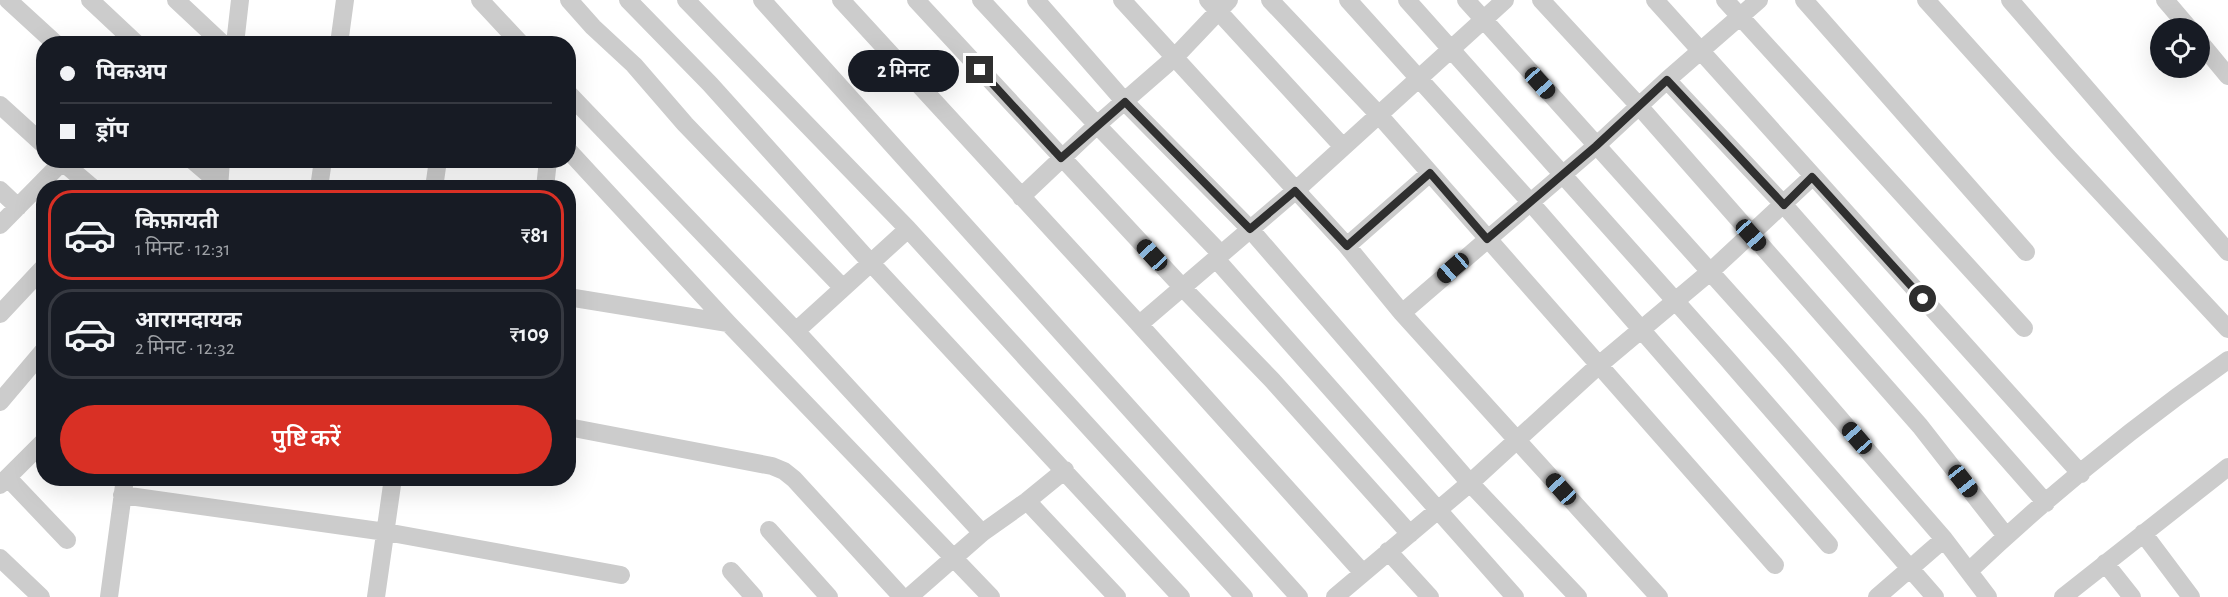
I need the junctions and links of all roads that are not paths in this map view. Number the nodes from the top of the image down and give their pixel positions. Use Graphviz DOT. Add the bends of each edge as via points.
graph roads {
  1 [pos="8,0"];
  2 [pos="90,0"];
  3 [pos="176,0"];
  4 [pos="240,0"];
  5 [pos="345,0"];
  6 [pos="480,0"];
  7 [pos="569,0"];
  8 [pos="628,0"];
  9 [pos="686,0"];
  10 [pos="762,0"];
  11 [pos="841,0"];
  12 [pos="915,0"];
  13 [pos="981,0"];
  14 [pos="1036,0"];
  15 [pos="1122,0"];
  16 [pos="1270,0"];
  17 [pos="1348,0"];
  18 [pos="1407,0"];
  19 [pos="1466,0"];
  20 [pos="1504,0"];
  21 [pos="1541,0"];
  22 [pos="1655,0"];
  23 [pos="1725,0"];
  24 [pos="1759,0"];
  25 [pos="1804,0"];
  26 [pos="1926,0"];
  27 [pos="2010,0"];
  28 [pos="2165,0"];
  29 [pos="1218,4"];
  30 [pos="1740,17"];
  31 [pos="2180,18"];
  32 [pos="1484,20"];
  33 [pos="47,36"];
  34 [pos="128,36"];
  35 [pos="215,36"];
  36 [pos="236,36"];
  37 [pos="340,36"];
  38 [pos="514,36"];
  39 [pos="1452,48"];
  40 [pos="1700,51"];
  41 [pos="2210,54"];
  42 [pos="1174,58"];
  43 [pos="2228,76"];
  44 [pos="1420,78"];
  45 [pos="1667,80"];
  46 [pos="576,101"];
  47 [pos="1125,102"];
  48 [pos="0,105"];
  49 [pos="1639,106"];
  50 [pos="1379,115"];
  51 [pos="1097,125"];
  52 [pos="36,138"];
  53 [pos="1596,146"];
  54 [pos="1343,147"];
  55 [pos="1061,158"];
  56 [pos="576,159"];
  57 [pos="54,168"];
  58 [pos="69,168"];
  59 [pos="201,168"];
  60 [pos="1430,173"];
  61 [pos="1563,174"];
  62 [pos="1812,177"];
  63 [pos="43,180"];
  64 [pos="84,180"];
  65 [pos="214,180"];
  66 [pos="36,188"];
  67 [pos="0,190"];
  68 [pos="1295,191"];
  69 [pos="1021,197"];
  70 [pos="1531,203"];
  71 [pos="1784,205"];
  72 [pos="18,207"];
  73 [pos="0,225"];
  74 [pos="908,229"];
  75 [pos="1250,229"];
  76 [pos="1751,235"];
  77 [pos="1487,239"];
  78 [pos="1347,246"];
  79 [pos="2026,252"];
  80 [pos="2228,252"];
  81 [pos="1219,256"];
  82 [pos="870,262"];
  83 [pos="1711,271"];
  84 [pos="36,276"];
  85 [pos="843,288"];
  86 [pos="1183,288"];
  87 [pos="576,298"];
  88 [pos="1674,300"];
  89 [pos="1402,313"];
  90 [pos="0,314"];
  91 [pos="728,323"];
  92 [pos="1138,323"];
  93 [pos="1640,328"];
  94 [pos="2024,328"];
  95 [pos="2228,329"];
  96 [pos="796,331"];
  97 [pos="36,359"];
  98 [pos="2228,360"];
  99 [pos="1599,364"];
  100 [pos="0,402"];
  101 [pos="576,429"];
  102 [pos="1517,440"];
  103 [pos="36,449"];
  104 [pos="2228,467"];
  105 [pos="1065,470"];
  106 [pos="2081,474"];
  107 [pos="4,482"];
  108 [pos="1470,483"];
  109 [pos="392,486"];
  110 [pos="124,487"];
  111 [pos="1028,501"];
  112 [pos="2046,503"];
  113 [pos="1439,509"];
  114 [pos="769,530"];
  115 [pos="386,532"];
  116 [pos="982,533"];
  117 [pos="2143,533"];
  118 [pos="1410,534"];
  119 [pos="2006,536"];
  120 [pos="1944,539"];
  121 [pos="67,540"];
  122 [pos="1829,545"];
  123 [pos="1388,551"];
  124 [pos="0,558"];
  125 [pos="952,559"];
  126 [pos="2105,563"];
  127 [pos="1775,565"];
  128 [pos="1911,568"];
  129 [pos="1969,571"];
  130 [pos="731,572"];
  131 [pos="1364,573"];
  132 [pos="621,575"];
  133 [pos="42,597"];
  134 [pos="109,597"];
  135 [pos="376,597"];
  136 [pos="754,597"];
  137 [pos="829,597"];
  138 [pos="902,597"];
  139 [pos="909,597"];
  140 [pos="991,597"];
  141 [pos="1117,597"];
  142 [pos="1181,597"];
  143 [pos="1244,597"];
  144 [pos="1299,597"];
  145 [pos="1335,597"];
  146 [pos="1430,597"];
  147 [pos="1515,597"];
  148 [pos="1578,597"];
  149 [pos="1659,597"];
  150 [pos="1876,597"];
  151 [pos="1935,597"];
  152 [pos="1988,597"];
  153 [pos="2063,597"];
  154 [pos="2132,597"];
  155 [pos="2192,597"];
  1 -- 33 [label="street"];
  2 -- 34 [label="street"];
  3 -- 35 [label="street"];
  4 -- 36 [label="street"];
  5 -- 37 [label="street"];
  6 -- 38 [label="street"];
  7 -- 85 [label="street"];
  8 -- 82 [label="street" via="711,84"];
  9 -- 74 [label="street"];
  10 -- 144 [label="street"];
  11 -- 69 [label="street"];
  12 -- 55 [label="street"];
  13 -- 51 [label="street"];
  14 -- 47 [label="street"];
  15 -- 42 [label="street"];
  16 -- 50 [label="street"];
  17 -- 44 [label="street"];
  18 -- 39 [label="street"];
  19 -- 32 [label="street"];
  20 -- 32 [label="street"];
  21 -- 49 [label="street"];
  22 -- 40 [label="street"];
  23 -- 30 [label="street"];
  24 -- 30 [label="street"];
  25 -- 79 [label="street"];
  26 -- 95 [label="street"];
  27 -- 80 [label="street"];
  28 -- 31 [label="street"];
  29 -- 42 [label="street"];
  29 -- 54 [label="street"];
  30 -- 40 [label="street"];
  30 -- 94 [label="street"];
  32 -- 39 [label="street"];
  32 -- 53 [label="street"];
  39 -- 44 [label="street"];
  39 -- 61 [label="street"];
  40 -- 45 [label="street"];
  40 -- 62 [label="street"];
  41 -- 43 [label="street"];
  42 -- 47 [label="street"];
  42 -- 68 [label="street"];
  44 -- 50 [label="street"];
  44 -- 70 [label="street"];
  45 -- 49 [label="street"];
  45 -- 71 [label="street"];
  46 -- 96 [label="street"];
  47 -- 51 [label="street"];
  47 -- 75 [label="street"];
  48 -- 52 [label="street"];
  49 -- 53 [label="street"];
  49 -- 76 [label="street"];
  50 -- 54 [label="street"];
  50 -- 60 [label="street"];
  51 -- 55 [label="street"];
  51 -- 81 [label="street"];
  53 -- 61 [label="street"];
  53 -- 83 [label="street"];
  54 -- 68 [label="street"];
  55 -- 69 [label="street"];
  55 -- 86 [label="street"];
  56 -- 91 [label="street"];
  57 -- 63 [label="street"];
  58 -- 64 [label="street"];
  59 -- 65 [label="street"];
  60 -- 77 [label="street"];
  60 -- 78 [label="street"];
  61 -- 70 [label="street"];
  61 -- 88 [label="street"];
  62 -- 71 [label="street"];
  62 -- 106 [label="street"];
  66 -- 72 [label="street"];
  67 -- 72 [label="street"];
  68 -- 75 [label="street"];
  68 -- 78 [label="street"];
  69 -- 92 [label="street"];
  70 -- 77 [label="street"];
  70 -- 93 [label="street"];
  71 -- 76 [label="street"];
  71 -- 112 [label="street"];
  72 -- 73 [label="street"];
  74 -- 82 [label="street"];
  74 -- 143 [label="street"];
  75 -- 81 [label="street"];
  75 -- 108 [label="street"];
  76 -- 83 [label="street"];
  76 -- 119 [label="street" via="1920,426"];
  77 -- 89 [label="street"];
  77 -- 99 [label="street"];
  78 -- 89 [label="street"];
  81 -- 86 [label="street"];
  81 -- 113 [label="street"];
  82 -- 85 [label="street"];
  82 -- 105 [label="street"];
  83 -- 88 [label="street"];
  83 -- 120 [label="street"];
  84 -- 90 [label="street"];
  85 -- 96 [label="street"];
  86 -- 92 [label="street"];
  86 -- 118 [label="street" via="1272,380"];
  87 -- 91 [label="street"];
  88 -- 93 [label="street"];
  88 -- 128 [label="street"];
  89 -- 102 [label="street"];
  91 -- 125 [label="street"];
  92 -- 131 [label="street"];
  93 -- 99 [label="street"];
  93 -- 122 [label="street"];
  96 -- 116 [label="street"];
  97 -- 100 [label="street"];
  98 -- 106 [label="street"];
  99 -- 102 [label="street"];
  99 -- 127 [label="street"];
  101 -- 138 [label="street" via="784,471"];
  102 -- 108 [label="street"];
  102 -- 149 [label="street"];
  103 -- 107 [label="street"];
  104 -- 117 [label="street"];
  105 -- 111 [label="street"];
  105 -- 142 [label="street"];
  106 -- 112 [label="street"];
  107 -- 121 [label="street"];
  108 -- 113 [label="street"];
  108 -- 148 [label="street"];
  109 -- 115 [label="street"];
  110 -- 115 [label="street"];
  110 -- 134 [label="street"];
  111 -- 116 [label="street"];
  111 -- 141 [label="street"];
  112 -- 119 [label="street"];
  113 -- 118 [label="street"];
  113 -- 147 [label="street"];
  114 -- 137 [label="street"];
  115 -- 132 [label="street"];
  115 -- 135 [label="street"];
  116 -- 125 [label="street"];
  117 -- 126 [label="street"];
  117 -- 155 [label="street"];
  118 -- 123 [label="street"];
  119 -- 129 [label="street"];
  120 -- 128 [label="street"];
  120 -- 129 [label="street"];
  123 -- 131 [label="street"];
  123 -- 146 [label="street"];
  124 -- 133 [label="street"];
  125 -- 139 [label="street"];
  125 -- 140 [label="street"];
  126 -- 153 [label="street"];
  126 -- 154 [label="street"];
  128 -- 150 [label="street"];
  128 -- 151 [label="street"];
  129 -- 152 [label="street"];
  130 -- 136 [label="street"];
  131 -- 145 [label="street"];
}
